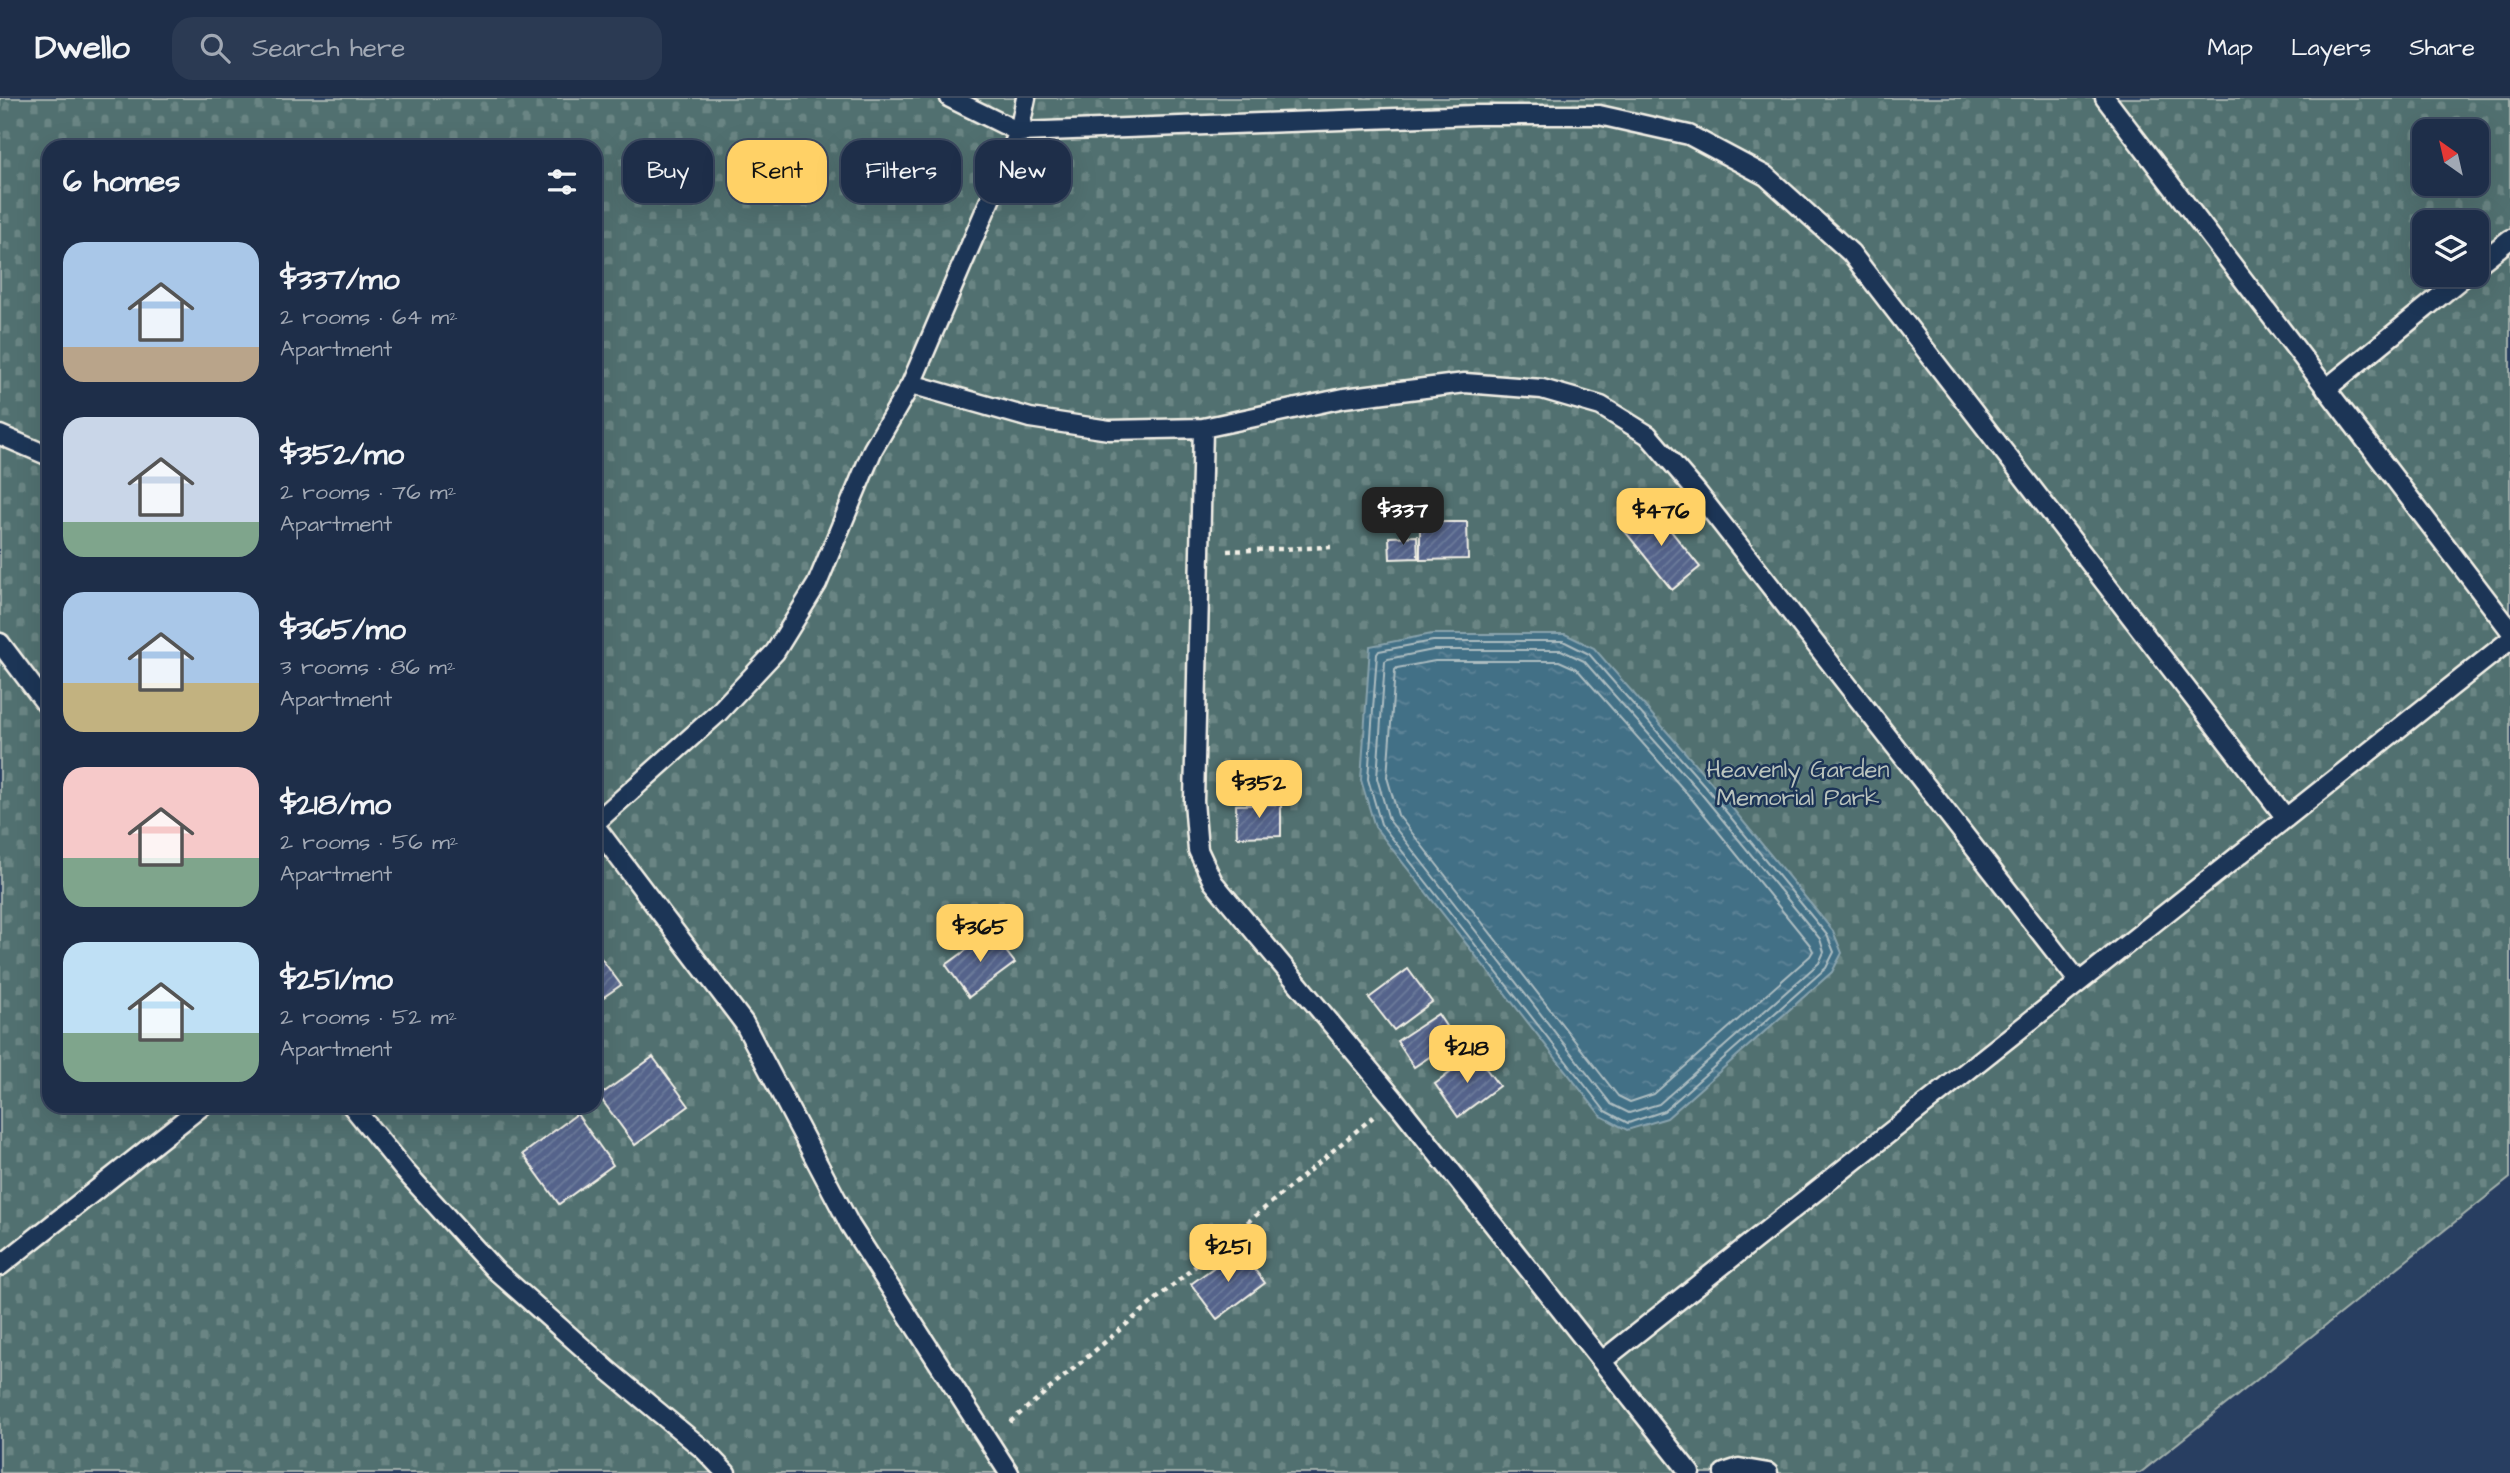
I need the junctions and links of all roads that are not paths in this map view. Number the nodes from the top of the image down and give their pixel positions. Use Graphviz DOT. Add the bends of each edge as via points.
graph roads {
  1 [pos="950,98"];
  2 [pos="1026,98"];
  3 [pos="2105,98"];
  4 [pos="1019,132"];
  5 [pos="2510,239"];
  6 [pos="2489,256"];
  7 [pos="2451,287"];
  8 [pos="911,384"];
  9 [pos="2326,389"];
  10 [pos="1203,428"];
  11 [pos="0,435"];
  12 [pos="42,453"];
  13 [pos="2510,630"];
  14 [pos="2510,640"];
  15 [pos="0,643"];
  16 [pos="42,699"];
  17 [pos="602,818"];
  18 [pos="2286,818"];
  19 [pos="602,833"];
  20 [pos="2079,982"];
  21 [pos="193,1113"];
  22 [pos="358,1113"];
  23 [pos="0,1265"];
  24 [pos="1601,1361"];
  25 [pos="726,1473"];
  26 [pos="1009,1473"];
  27 [pos="1690,1473"];
  28 [pos="1724,1473"];
  29 [pos="1768,1473"];
  1 -- 4 [label="lane"];
  2 -- 4 [label="lane"];
  3 -- 9 [label="lane"];
  4 -- 8 [label="lane"];
  4 -- 18 [label="lane" via="1461,116 1599,116 1689,135 1722,152 1766,176 1851,253"];
  5 -- 6 [label="lane"];
  7 -- 9 [label="lane"];
  8 -- 10 [label="lane" via="1030,418 1109,430"];
  8 -- 17 [label="lane" via="873,449 817,584 775,652 718,713"];
  9 -- 13 [label="lane"];
  10 -- 20 [label="lane" via="1344,398 1465,383 1542,389 1601,406 1648,435"];
  10 -- 24 [label="lane" via="1194,801 1198,850 1213,882 1394,1099"];
  11 -- 12 [label="lane"];
  14 -- 18 [label="lane"];
  15 -- 16 [label="lane"];
  18 -- 20 [label="lane"];
  19 -- 26 [label="lane" via="744,1023 850,1225"];
  20 -- 24 [label="lane"];
  21 -- 23 [label="lane"];
  22 -- 25 [label="lane" via="494,1269"];
  24 -- 27 [label="lane"];
  28 -- 29 [label="lane" via="1739,1468"];
}
